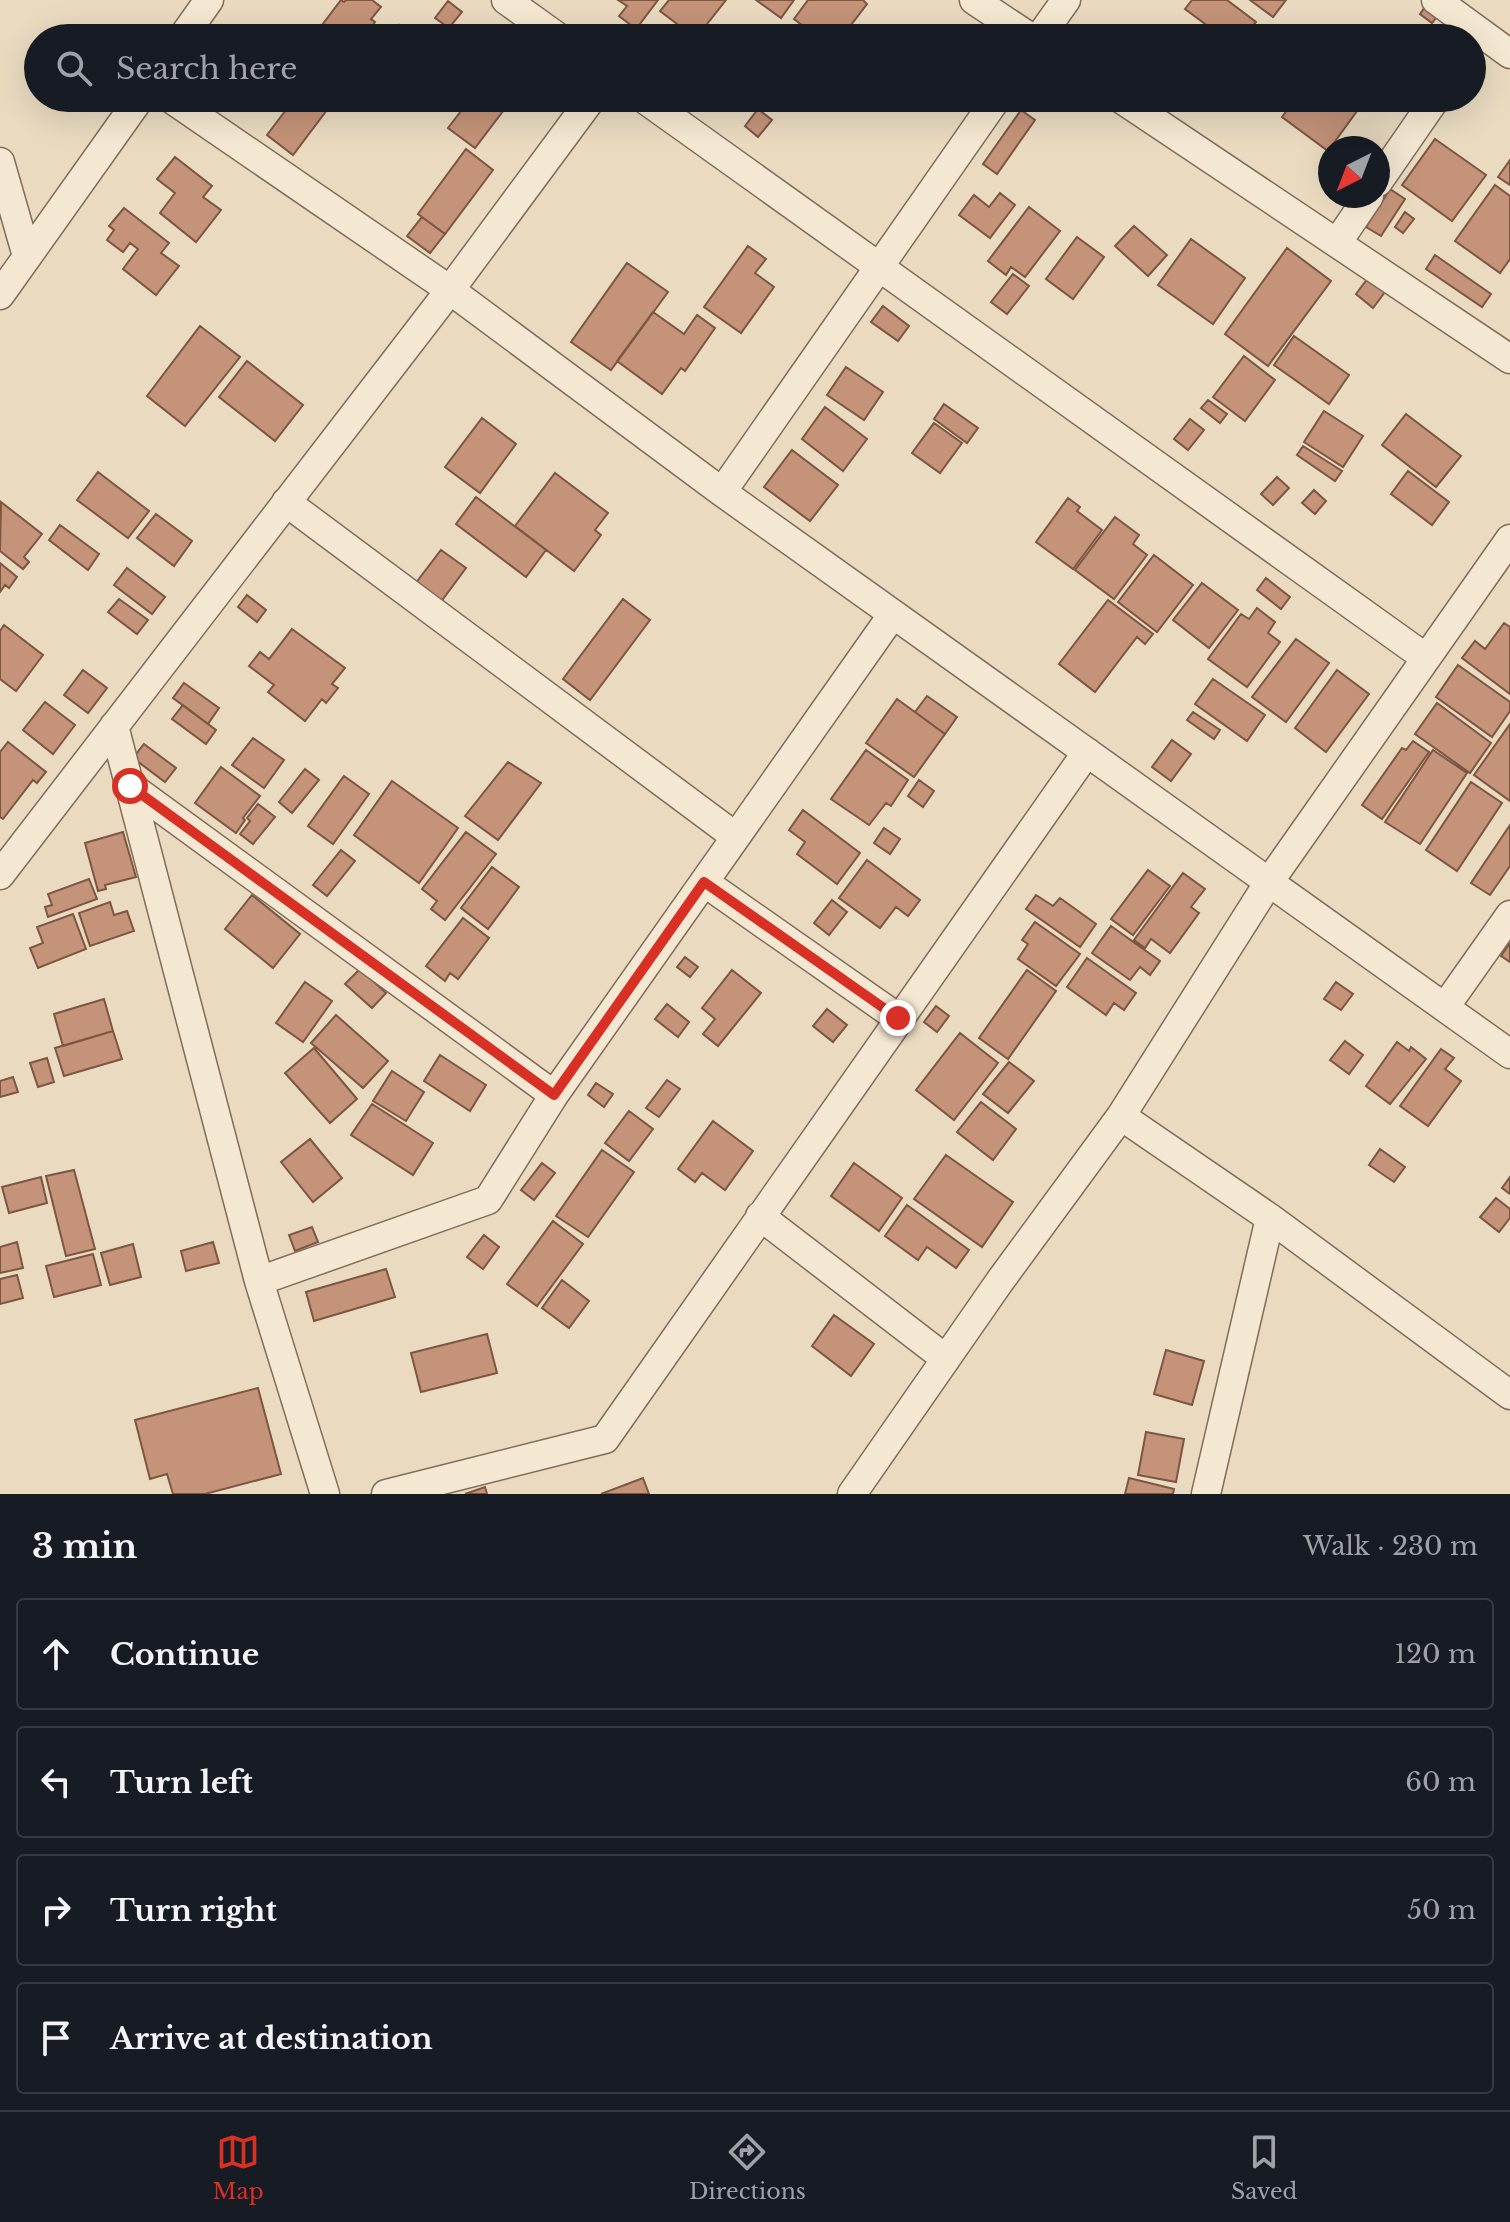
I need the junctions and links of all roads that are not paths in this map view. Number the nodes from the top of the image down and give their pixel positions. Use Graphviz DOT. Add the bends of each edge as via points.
graph roads {
  1 [pos="209,0"];
  2 [pos="506,0"];
  3 [pos="974,0"];
  4 [pos="1066,0"];
  5 [pos="1436,0"];
  6 [pos="192,24"];
  7 [pos="539,24"];
  8 [pos="1010,24"];
  9 [pos="1049,24"];
  10 [pos="1461,24"];
  11 [pos="1486,43"];
  12 [pos="1510,54"];
  13 [pos="130,112"];
  14 [pos="190,112"];
  15 [pos="582,112"];
  16 [pos="663,112"];
  17 [pos="987,112"];
  18 [pos="1141,112"];
  19 [pos="1426,112"];
  20 [pos="0,162"];
  21 [pos="1390,165"];
  22 [pos="1361,208"];
  23 [pos="1337,243"];
  24 [pos="27,256"];
  25 [pos="878,266"];
  26 [pos="450,290"];
  27 [pos="0,295"];
  28 [pos="1510,359"];
  29 [pos="722,492"];
  30 [pos="286,502"];
  31 [pos="1510,539"];
  32 [pos="893,614"];
  33 [pos="1426,658"];
  34 [pos="114,726"];
  35 [pos="1087,752"];
  36 [pos="130,786"];
  37 [pos="736,837"];
  38 [pos="0,875"];
  39 [pos="704,882"];
  40 [pos="1269,882"];
  41 [pos="1510,915"];
  42 [pos="1445,1007"];
  43 [pos="898,1018"];
  44 [pos="1510,1054"];
  45 [pos="554,1095"];
  46 [pos="1121,1116"];
  47 [pos="760,1216"];
  48 [pos="1270,1218"];
  49 [pos="259,1281"];
  50 [pos="946,1359"];
  51 [pos="1510,1395"];
  52 [pos="325,1494"];
  53 [pos="386,1494"];
  54 [pos="852,1494"];
  55 [pos="1206,1494"];
  1 -- 6 [label="street"];
  2 -- 7 [label="street"];
  3 -- 8 [label="street"];
  4 -- 9 [label="street"];
  5 -- 10 [label="street"];
  11 -- 12 [label="street"];
  13 -- 24 [label="street"];
  14 -- 26 [label="street"];
  15 -- 26 [label="street"];
  16 -- 25 [label="street"];
  17 -- 25 [label="street"];
  18 -- 23 [label="street"];
  19 -- 21 [label="street"];
  20 -- 24 [label="street"];
  22 -- 23 [label="street"];
  23 -- 28 [label="street"];
  24 -- 27 [label="street"];
  25 -- 29 [label="street"];
  25 -- 33 [label="street"];
  26 -- 29 [label="street"];
  26 -- 30 [label="street"];
  29 -- 32 [label="street"];
  30 -- 34 [label="street"];
  30 -- 37 [label="street"];
  31 -- 33 [label="street"];
  32 -- 35 [label="street"];
  32 -- 37 [label="street"];
  33 -- 40 [label="street"];
  34 -- 36 [label="street"];
  34 -- 38 [label="street"];
  35 -- 40 [label="street"];
  35 -- 43 [label="street"];
  36 -- 45 [label="street"];
  36 -- 49 [label="street"];
  37 -- 39 [label="street"];
  39 -- 43 [label="street"];
  39 -- 45 [label="street"];
  40 -- 42 [label="street"];
  40 -- 46 [label="street"];
  41 -- 42 [label="street"];
  42 -- 44 [label="street"];
  43 -- 47 [label="street"];
  45 -- 49 [label="street" via="488,1200"];
  46 -- 48 [label="street"];
  46 -- 50 [label="street"];
  47 -- 50 [label="street"];
  47 -- 53 [label="street" via="605,1439"];
  48 -- 51 [label="street"];
  48 -- 55 [label="street"];
  49 -- 52 [label="street"];
  50 -- 54 [label="street"];
}
